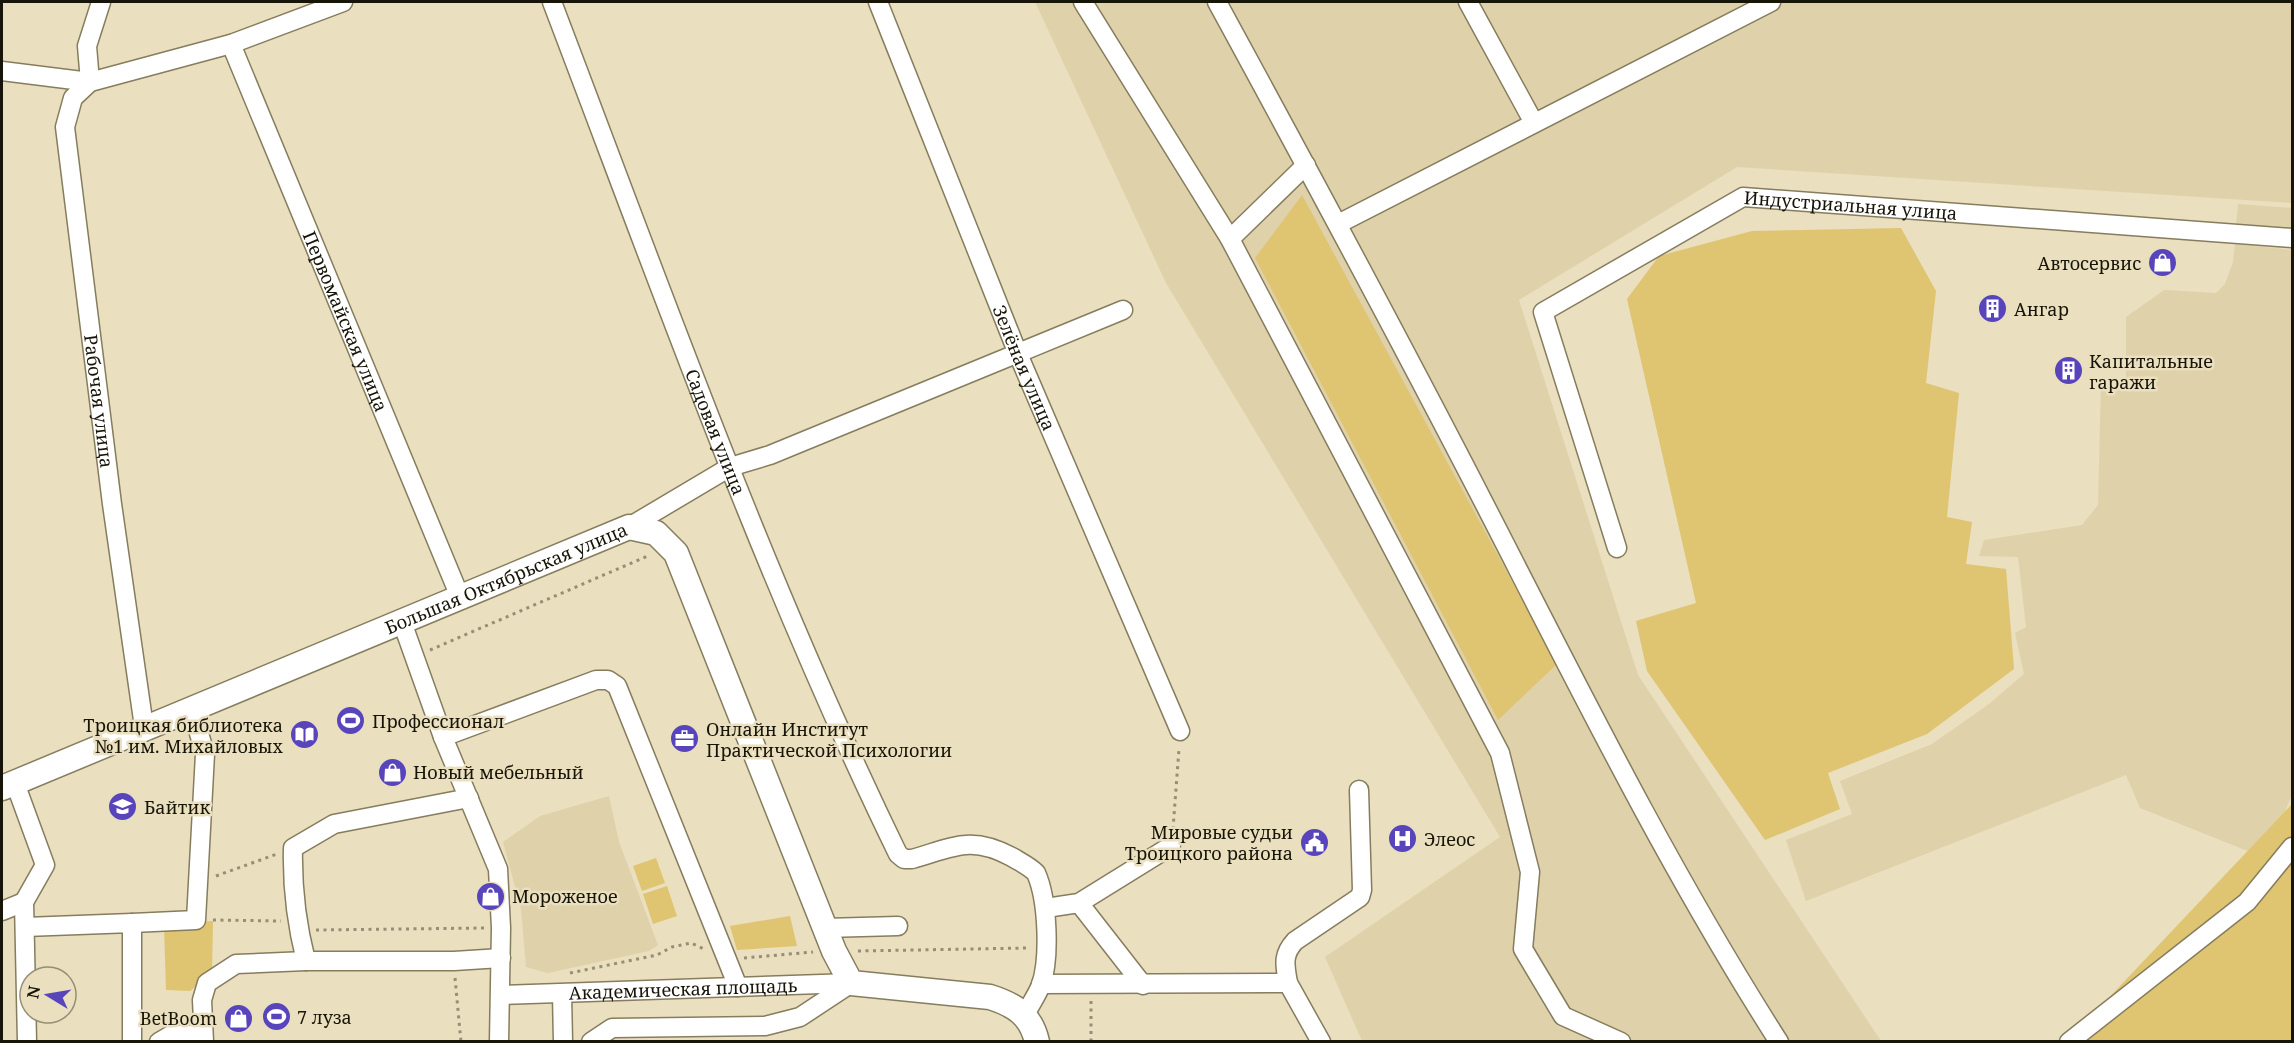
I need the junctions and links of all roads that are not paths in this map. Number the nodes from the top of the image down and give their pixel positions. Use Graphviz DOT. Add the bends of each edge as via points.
graph roads {
  1 [pos="101,2"];
  2 [pos="343,2"];
  3 [pos="552,2"];
  4 [pos="878,2"];
  5 [pos="1083,2"];
  6 [pos="1217,2"];
  7 [pos="1468,2"];
  8 [pos="1771,2"];
  9 [pos="231,44"];
  10 [pos="2,71"];
  11 [pos="90,82"];
  12 [pos="1534,123"];
  13 [pos="1306,165"];
  14 [pos="1338,224"];
  15 [pos="2292,238"];
  16 [pos="1230,239"];
  17 [pos="1122,310"];
  18 [pos="1018,354"];
  19 [pos="730,467"];
  20 [pos="629,527"];
  21 [pos="1617,548"];
  22 [pos="460,597"];
  23 [pos="402,622"];
  24 [pos="192,709"];
  25 [pos="144,727"];
  26 [pos="1180,731"];
  27 [pos="443,737"];
  28 [pos="8,786"];
  29 [pos="1359,789"];
  30 [pos="469,798"];
  31 [pos="1171,846"];
  32 [pos="2292,847"];
  33 [pos="24,902"];
  34 [pos="1079,903"];
  35 [pos="1046,909"];
  36 [pos="2,911"];
  37 [pos="132,923"];
  38 [pos="898,926"];
  39 [pos="25,927"];
  40 [pos="816,934"];
  41 [pos="501,958"];
  42 [pos="306,961"];
  43 [pos="851,983"];
  44 [pos="1288,983"];
  45 [pos="1041,984"];
  46 [pos="1143,985"];
  47 [pos="738,987"];
  48 [pos="562,994"];
  49 [pos="501,995"];
  50 [pos="1025,1015"];
  51 [pos="203,1038"];
  52 [pos="27,1041"];
  53 [pos="132,1041"];
  54 [pos="159,1041"];
  55 [pos="499,1041"];
  56 [pos="564,1041"];
  57 [pos="591,1041"];
  58 [pos="1037,1041"];
  59 [pos="1321,1041"];
  60 [pos="1621,1041"];
  61 [pos="1779,1041"];
  62 [pos="2068,1041"];
  1 -- 11 [label="street" via="87,46"];
  2 -- 9 [label="street"];
  3 -- 19 [label="street, Садовая улица"];
  4 -- 18 [label="street, Зелёная улица"];
  5 -- 16 [label="street"];
  6 -- 13 [label="street"];
  7 -- 12 [label="street"];
  8 -- 12 [label="street"];
  9 -- 11 [label="street"];
  9 -- 22 [label="street, Первомайская улица"];
  10 -- 11 [label="street"];
  11 -- 25 [label="street, Рабочая улица" via="74,98 64,127"];
  12 -- 14 [label="street"];
  13 -- 14 [label="street"];
  13 -- 16 [label="street"];
  14 -- 61 [label="street" via="1719,949"];
  15 -- 21 [label="street, Индустриальная улица" via="1743,197 1543,312"];
  16 -- 60 [label="street" via="1500,753 1530,872 1523,949 1563,1016"];
  17 -- 18 [label="street"];
  18 -- 19 [label="street" via="770,455"];
  18 -- 26 [label="street, Зелёная улица"];
  19 -- 20 [label="street"];
  19 -- 35 [label="street, Садовая улица" via="862,780 898,854 912,859 969,843 993,847 1036,873"];
  20 -- 22 [label="main road, Большая Октябрьская улица"];
  20 -- 40 [label="main road, Большая Октябрьская улица" via="657,533 675,553"];
  22 -- 23 [label="main road, Большая Октябрьская улица"];
  23 -- 24 [label="main road, Большая Октябрьская улица"];
  23 -- 27 [label="street"];
  24 -- 25 [label="main road, Большая Октябрьская улица"];
  24 -- 37 [label="street" via="205,754 196,920"];
  25 -- 28 [label="main road, Большая Октябрьская улица"];
  27 -- 30 [label="street"];
  27 -- 47 [label="street" via="596,680 608,680 617,686"];
  28 -- 33 [label="street" via="45,865"];
  29 -- 44 [label="street" via="1360,897 1286,950"];
  30 -- 41 [label="street" via="498,869"];
  30 -- 42 [label="street" via="334,825 293,848 296,922"];
  31 -- 34 [label="street"];
  32 -- 62 [label="street" via="2247,902"];
  33 -- 36 [label="street"];
  33 -- 39 [label="street"];
  34 -- 35 [label="street"];
  34 -- 46 [label="street"];
  35 -- 45 [label="street"];
  37 -- 39 [label="street"];
  37 -- 53 [label="street"];
  38 -- 40 [label="street"];
  39 -- 52 [label="street"];
  40 -- 43 [label="main road, Большая Октябрьская улица" via="823,952"];
  41 -- 42 [label="street"];
  41 -- 49 [label="street"];
  42 -- 51 [label="street" via="236,964 207,983 202,1000"];
  43 -- 47 [label="street, Академическая площадь"];
  43 -- 50 [label="main road" via="990,997 1011,1004"];
  43 -- 57 [label="street" via="800,1017 765,1026 612,1028"];
  44 -- 46 [label="street"];
  44 -- 59 [label="street"];
  45 -- 46 [label="street"];
  45 -- 50 [label="street"];
  47 -- 48 [label="street, Академическая площадь"];
  48 -- 49 [label="street"];
  48 -- 56 [label="street, Академическая площадь"];
  49 -- 55 [label="street"];
  50 -- 58 [label="main road" via="1035,1029"];
  51 -- 54 [label="street" via="171,1035"];
}
